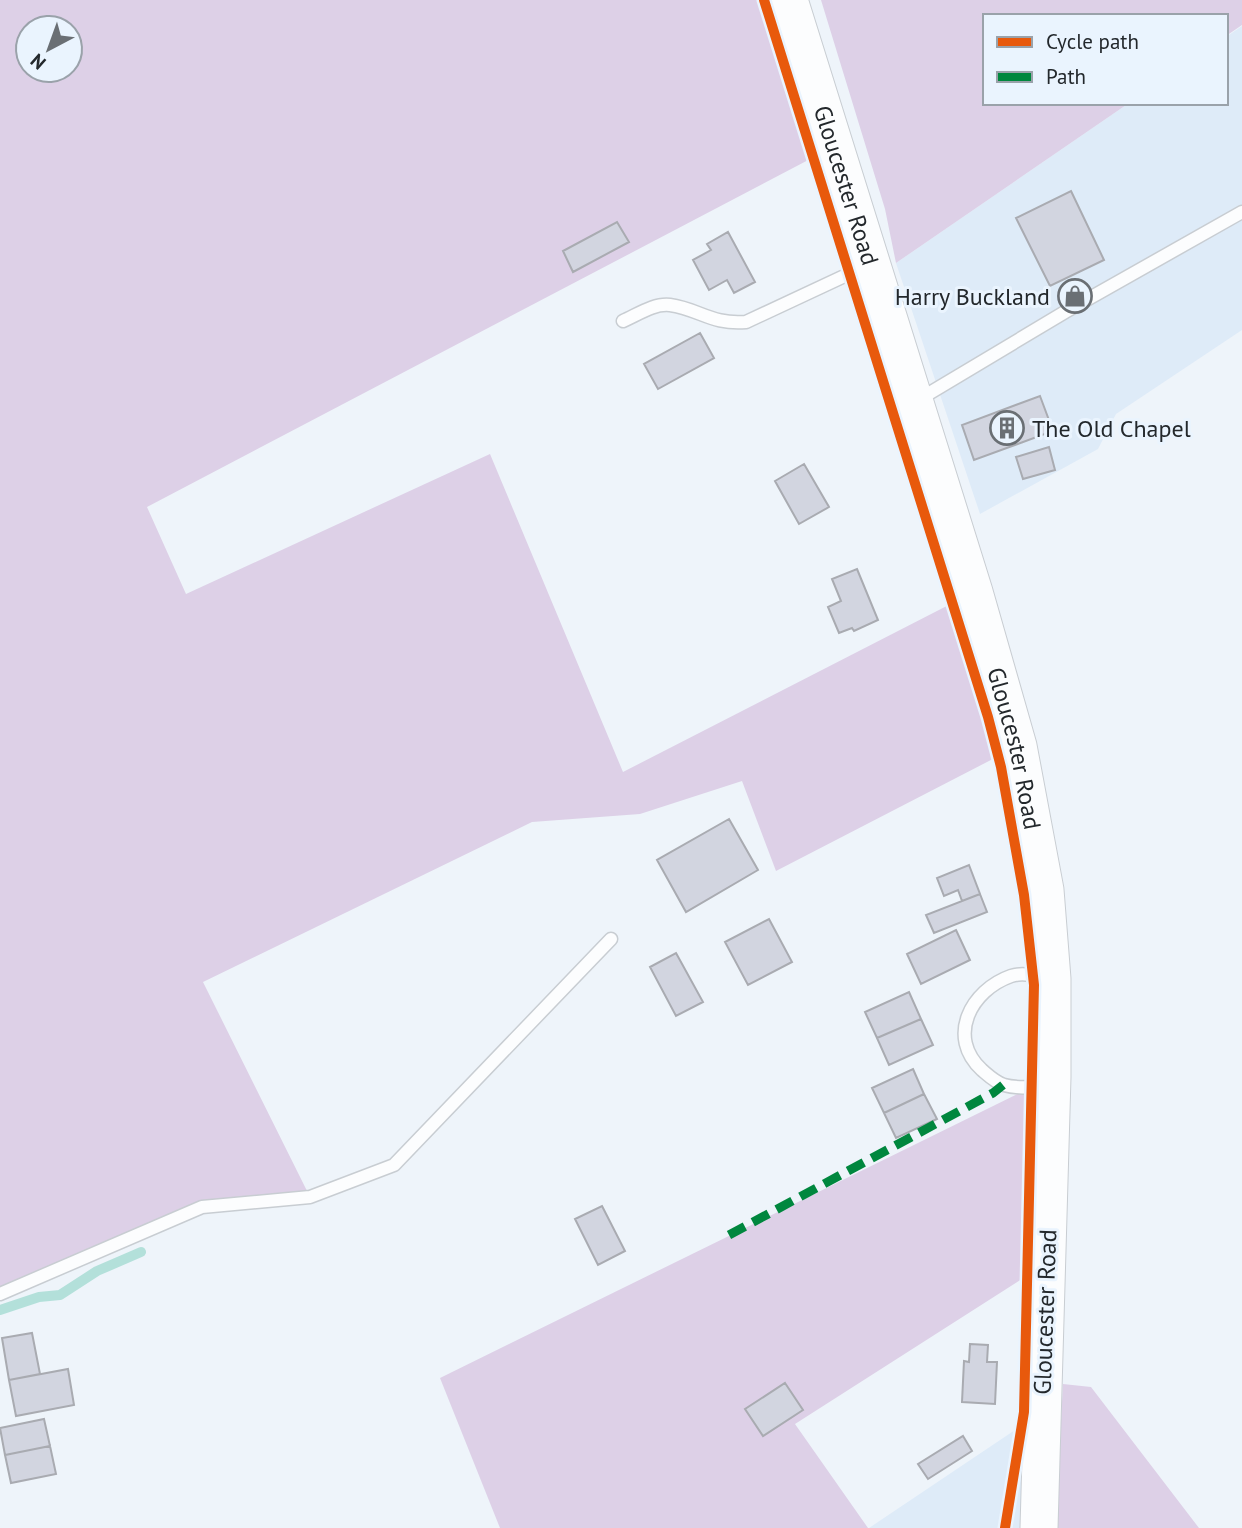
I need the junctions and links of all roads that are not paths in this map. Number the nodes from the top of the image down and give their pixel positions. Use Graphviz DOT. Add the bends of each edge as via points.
graph roads {
  1 [pos="789,0"];
  2 [pos="1242,212"];
  3 [pos="872,264"];
  4 [pos="623,321"];
  5 [pos="915,402"];
  6 [pos="611,939"];
  7 [pos="1052,979"];
  8 [pos="1052,1086"];
  9 [pos="0,1294"];
  10 [pos="1038,1528"];
  1 -- 3 [label="main road, Gloucester Road"];
  2 -- 5 [label="lane"];
  3 -- 4 [label="lane" via="746,322 727,324 669,304"];
  3 -- 5 [label="main road, Gloucester Road"];
  5 -- 7 [label="main road, Gloucester Road" via="1018,746 1045,890"];
  6 -- 9 [label="lane" via="394,1165 310,1197 202,1208"];
  7 -- 8 [label="main road, Gloucester Road"];
  7 -- 8 [label="lane" via="1013,975 993,985 970,1011 964,1038 974,1062 994,1080 1016,1087"];
  8 -- 10 [label="main road, Gloucester Road"];
}
